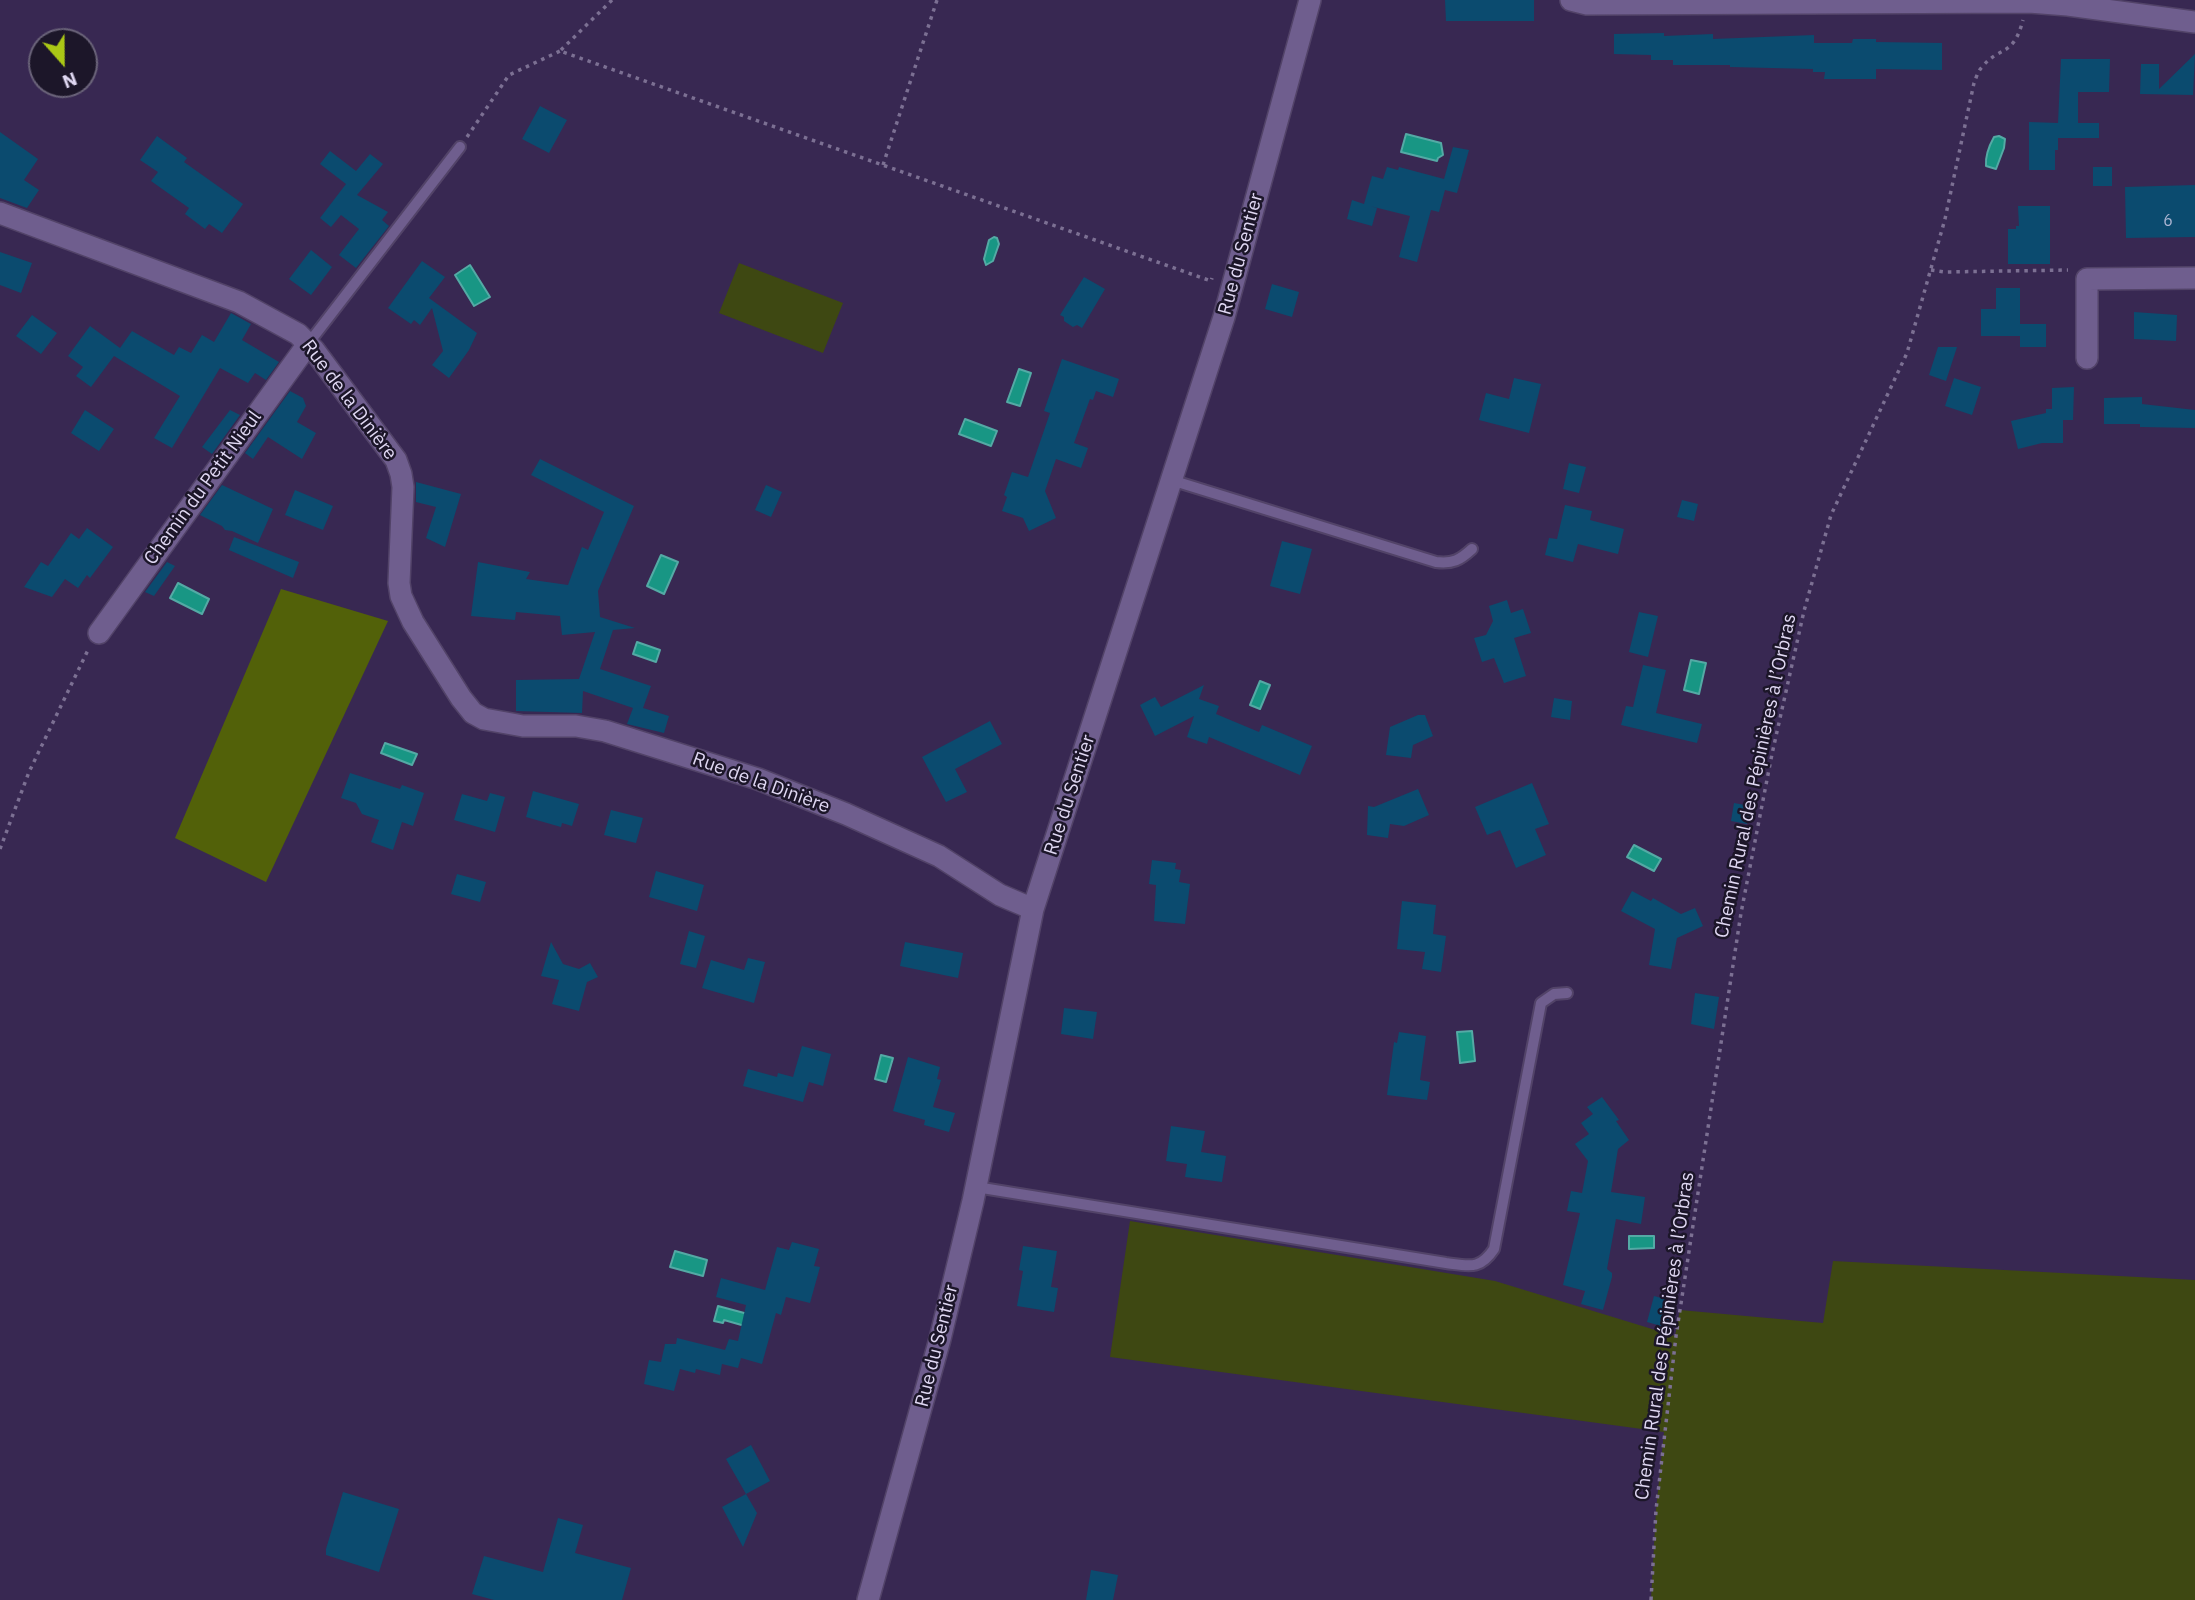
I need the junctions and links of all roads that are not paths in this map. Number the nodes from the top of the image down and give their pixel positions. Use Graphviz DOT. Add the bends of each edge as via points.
graph roads {
  1 [pos="1310,0"];
  2 [pos="1571,0"];
  3 [pos="1651,1"];
  4 [pos="2029,1"];
  5 [pos="2195,22"];
  6 [pos="460,147"];
  7 [pos="0,213"];
  8 [pos="2195,278"];
  9 [pos="308,344"];
  10 [pos="2087,358"];
  11 [pos="1171,480"];
  12 [pos="1472,549"];
  13 [pos="99,633"];
  14 [pos="1034,909"];
  15 [pos="1567,993"];
  16 [pos="976,1187"];
  17 [pos="868,1600"];
  1 -- 11 [label="street, Rue du Sentier" via="1224,317"];
  2 -- 3 [label="street" via="1587,4"];
  3 -- 4 [label="street"];
  4 -- 5 [label="street"];
  6 -- 9 [label="lane"];
  7 -- 9 [label="street, Rue de la Dinière" via="239,302"];
  8 -- 10 [label="street" via="2087,279"];
  9 -- 13 [label="street, Chemin du Petit Nieul"];
  9 -- 14 [label="street, Rue de la Dinière" via="396,460 402,487 401,597 473,713 500,723 605,731 758,779 939,856 1000,895"];
  11 -- 12 [label="lane" via="1436,562 1461,559"];
  11 -- 14 [label="street, Rue du Sentier"];
  14 -- 16 [label="street, Rue du Sentier"];
  15 -- 16 [label="lane" via="1554,994 1541,1003 1494,1249 1485,1262 1471,1266 1446,1263"];
  16 -- 17 [label="street, Rue du Sentier" via="934,1364"];
}
